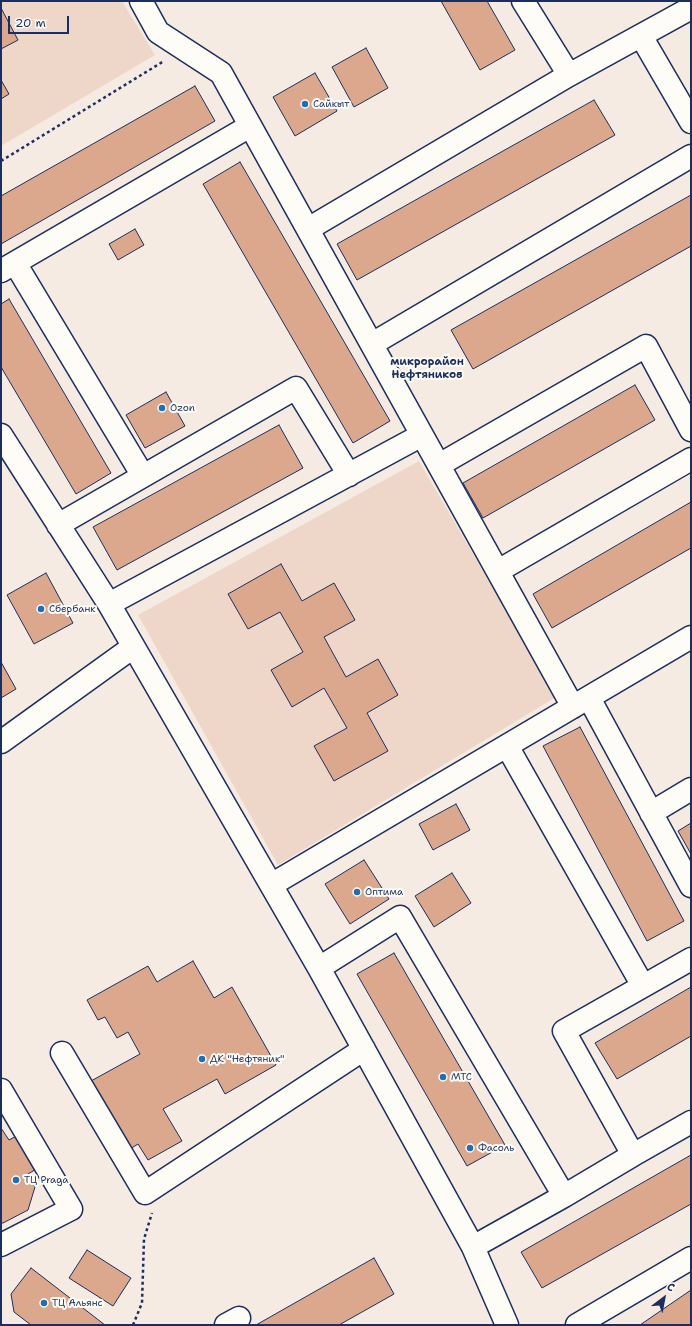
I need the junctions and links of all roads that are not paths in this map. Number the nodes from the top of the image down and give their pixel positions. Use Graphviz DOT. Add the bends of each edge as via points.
graph roads {
  1 [pos="141,1"];
  2 [pos="523,1"];
  3 [pos="691,8"];
  4 [pos="641,36"];
  5 [pos="568,75"];
  6 [pos="691,122"];
  7 [pos="250,126"];
  8 [pos="691,156"];
  9 [pos="308,229"];
  10 [pos="8,267"];
  11 [pos="372,344"];
  12 [pos="691,430"];
  13 [pos="1,435"];
  14 [pos="422,435"];
  15 [pos="691,459"];
  16 [pos="439,465"];
  17 [pos="349,475"];
  18 [pos="143,476"];
  19 [pos="58,525"];
  20 [pos="498,571"];
  21 [pos="108,604"];
  22 [pos="691,637"];
  23 [pos="133,647"];
  24 [pos="581,702"];
  25 [pos="1,742"];
  26 [pos="507,746"];
  27 [pos="691,789"];
  28 [pos="651,813"];
  29 [pos="271,885"];
  30 [pos="691,886"];
  31 [pos="691,959"];
  32 [pos="319,968"];
  33 [pos="643,986"];
  34 [pos="364,1049"];
  35 [pos="62,1053"];
  36 [pos="1,1090"];
  37 [pos="691,1122"];
  38 [pos="633,1155"];
  39 [pos="564,1196"];
  40 [pos="1,1245"];
  41 [pos="473,1247"];
  42 [pos="691,1258"];
  43 [pos="507,1325"];
  44 [pos="577,1325"];
  1 -- 7 [label="street" via="158,32 221,73"];
  2 -- 5 [label="street"];
  3 -- 4 [label="street"];
  4 -- 5 [label="street"];
  4 -- 6 [label="street"];
  5 -- 9 [label="street"];
  7 -- 9 [label="street"];
  7 -- 10 [label="street"];
  8 -- 11 [label="street"];
  9 -- 11 [label="street"];
  10 -- 18 [label="street"];
  11 -- 14 [label="street"];
  12 -- 16 [label="street" via="646,346"];
  13 -- 19 [label="street"];
  14 -- 16 [label="street"];
  14 -- 17 [label="street"];
  15 -- 20 [label="street"];
  16 -- 20 [label="street"];
  17 -- 18 [label="street" via="296,388"];
  17 -- 21 [label="street"];
  18 -- 19 [label="street"];
  19 -- 21 [label="street"];
  20 -- 24 [label="street"];
  21 -- 23 [label="street"];
  22 -- 24 [label="street"];
  23 -- 25 [label="street"];
  23 -- 29 [label="street"];
  24 -- 26 [label="street"];
  24 -- 28 [label="street"];
  26 -- 29 [label="street"];
  26 -- 33 [label="street"];
  27 -- 28 [label="street"];
  28 -- 30 [label="street"];
  29 -- 32 [label="street"];
  31 -- 33 [label="street"];
  32 -- 34 [label="street"];
  32 -- 39 [label="street" via="400,917"];
  33 -- 38 [label="street" via="564,1031"];
  34 -- 35 [label="street" via="145,1193"];
  34 -- 41 [label="street"];
  36 -- 40 [label="street" via="70,1209"];
  37 -- 38 [label="street"];
  38 -- 39 [label="street"];
  39 -- 41 [label="street"];
  41 -- 43 [label="street"];
  42 -- 44 [label="street"];
}
